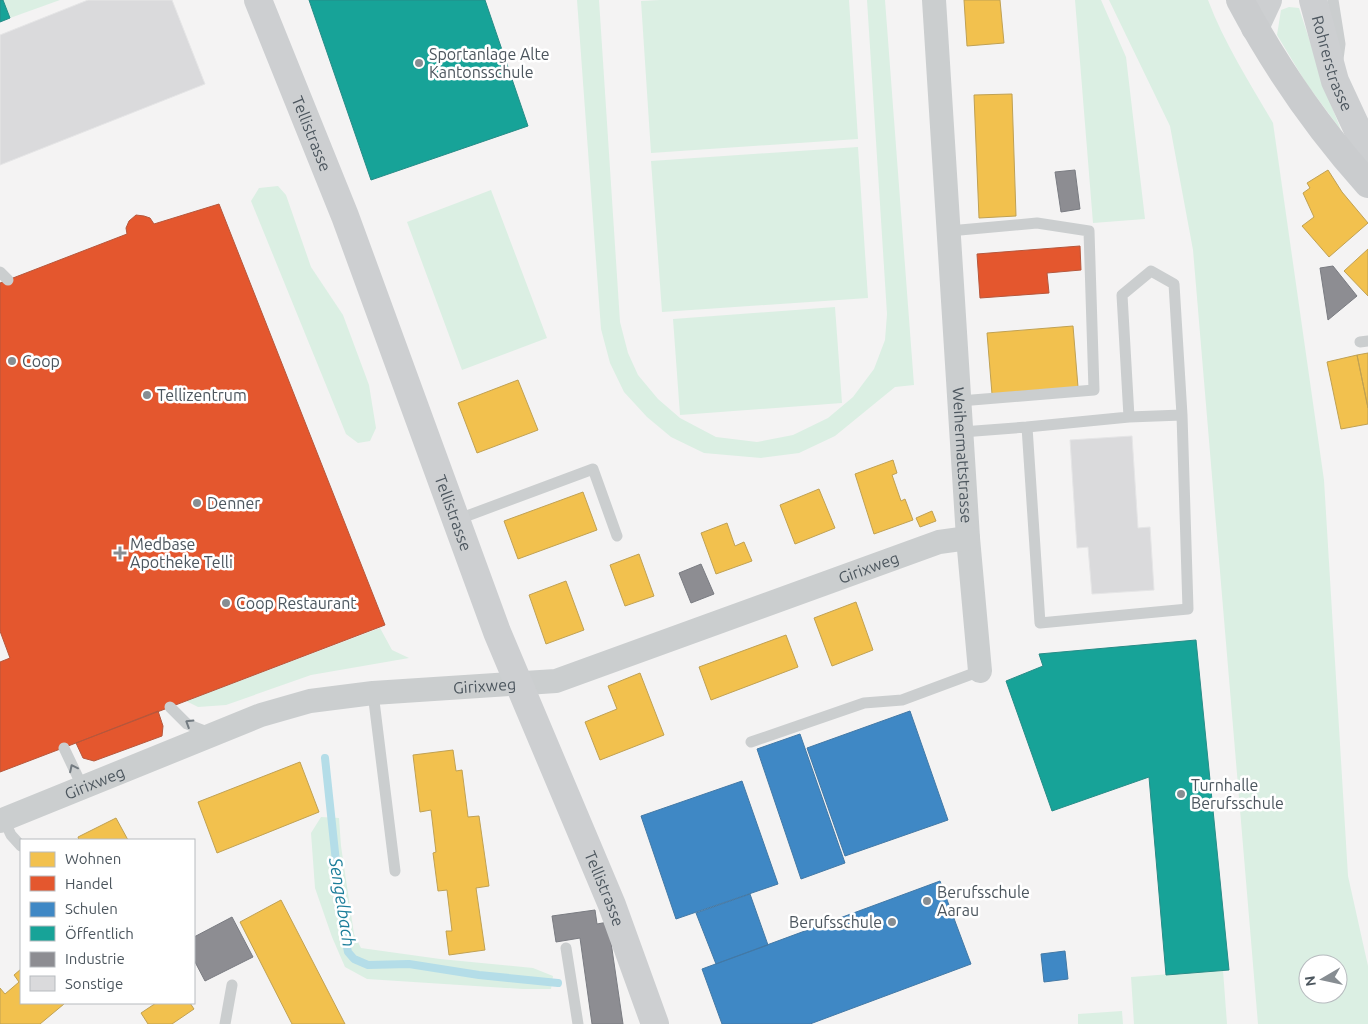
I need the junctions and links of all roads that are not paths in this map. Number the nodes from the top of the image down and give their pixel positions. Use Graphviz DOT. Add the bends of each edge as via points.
graph roads {
  1 [pos="258,0"];
  2 [pos="934,0"];
  3 [pos="1240,0"];
  4 [pos="1268,0"];
  5 [pos="1313,0"];
  6 [pos="1333,0"];
  7 [pos="1255,28"];
  8 [pos="1335,81"];
  9 [pos="1368,152"];
  10 [pos="1368,184"];
  11 [pos="949,231"];
  12 [pos="960,401"];
  13 [pos="1182,415"];
  14 [pos="1129,417"];
  15 [pos="1027,427"];
  16 [pos="962,432"];
  17 [pos="456,520"];
  18 [pos="618,536"];
  19 [pos="968,538"];
  20 [pos="980,671"];
  21 [pos="519,684"];
  22 [pos="373,693"];
  23 [pos="170,707"];
  24 [pos="212,734"];
  25 [pos="751,742"];
  26 [pos="64,748"];
  27 [pos="83,788"];
  28 [pos="2,820"];
  29 [pos="20,845"];
  30 [pos="395,871"];
  31 [pos="566,948"];
  32 [pos="232,985"];
  33 [pos="225,1024"];
  34 [pos="578,1024"];
  35 [pos="655,1024"];
  1 -- 17 [label="main road, Tellistrasse" via="345,216"];
  2 -- 11 [label="street, Weihermattstrasse"];
  3 -- 7 [label="main road, Rohrerstrasse"];
  4 -- 7 [label="main road"];
  5 -- 8 [label="main road, Rohrerstrasse"];
  6 -- 8 [label="lane" via="1340,44"];
  7 -- 10 [label="main road, Rohrerstrasse" via="1304,105"];
  8 -- 9 [label="main road, Rohrerstrasse"];
  11 -- 12 [label="street, Weihermattstrasse"];
  11 -- 12 [label="lane" via="1037,223 1089,231 1094,390"];
  12 -- 16 [label="street, Weihermattstrasse"];
  13 -- 14 [label="lane"];
  13 -- 14 [label="lane" via="1174,284 1151,271 1122,295"];
  13 -- 15 [label="lane" via="1188,609 1040,623"];
  14 -- 15 [label="lane"];
  15 -- 16 [label="lane"];
  16 -- 19 [label="street, Weihermattstrasse"];
  17 -- 18 [label="lane" via="593,468"];
  17 -- 21 [label="main road, Tellistrasse"];
  19 -- 20 [label="street, Weihermattstrasse"];
  19 -- 21 [label="street, Girixweg" via="939,542 556,681"];
  20 -- 25 [label="lane, Weihermattstrasse" via="902,700 864,703"];
  21 -- 22 [label="street, Girixweg"];
  21 -- 35 [label="main road, Tellistrasse" via="612,905"];
  22 -- 24 [label="street, Girixweg" via="310,701"];
  22 -- 30 [label="lane"];
  24 -- 23 [label="lane, one-way" via="187,724"];
  24 -- 27 [label="street, Girixweg"];
  27 -- 26 [label="lane, one-way"];
  27 -- 28 [label="street, Girixweg"];
  28 -- 29 [label="lane"];
  31 -- 34 [label="lane"];
  32 -- 33 [label="lane"];
}
